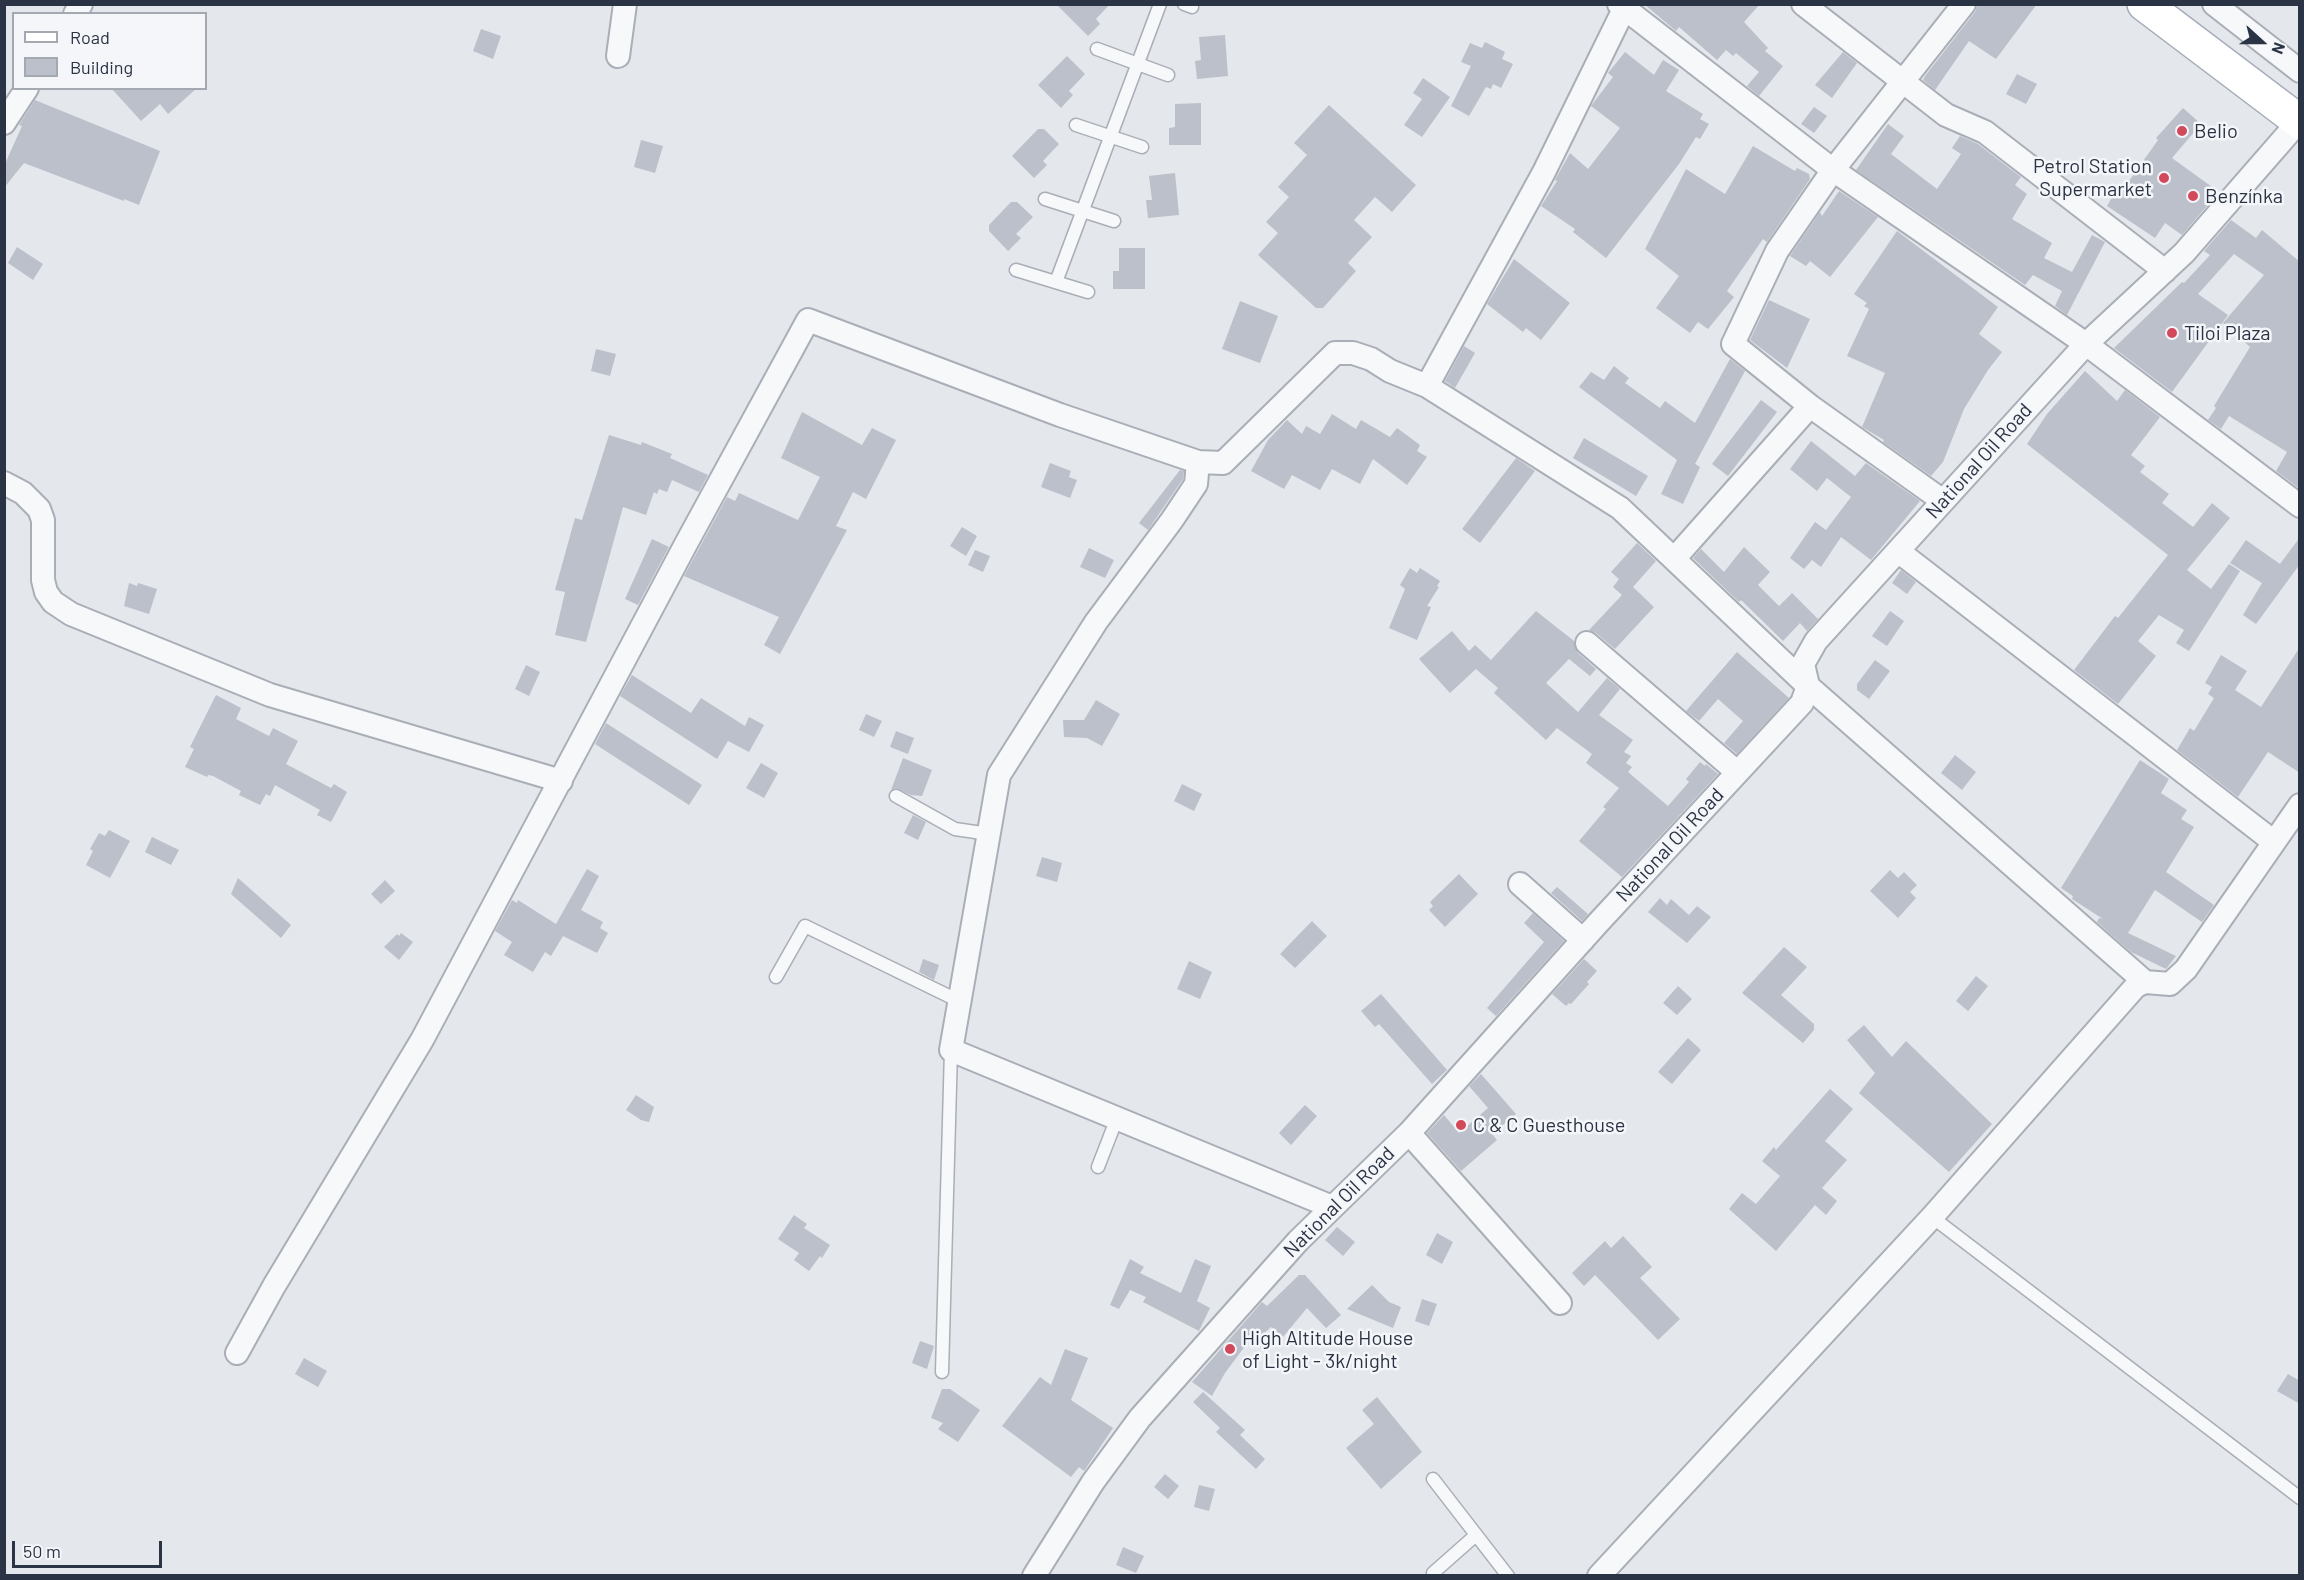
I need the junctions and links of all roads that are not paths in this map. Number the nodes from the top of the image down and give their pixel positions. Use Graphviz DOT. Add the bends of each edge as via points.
graph roads {
  1 [pos="625,4"];
  2 [pos="1160,4"];
  3 [pos="1803,4"];
  4 [pos="1964,4"];
  5 [pos="2144,4"];
  6 [pos="2214,4"];
  7 [pos="1622,7"];
  8 [pos="1097,49"];
  9 [pos="618,56"];
  10 [pos="1137,65"];
  11 [pos="2300,71"];
  12 [pos="1168,75"];
  13 [pos="1902,82"];
  14 [pos="26,90"];
  15 [pos="2299,122"];
  16 [pos="4,123"];
  17 [pos="1076,125"];
  18 [pos="1110,136"];
  19 [pos="1142,147"];
  20 [pos="1833,170"];
  21 [pos="1045,199"];
  22 [pos="1082,211"];
  23 [pos="1114,221"];
  24 [pos="1016,270"];
  25 [pos="2165,271"];
  26 [pos="1056,282"];
  27 [pos="1088,292"];
  28 [pos="2086,344"];
  29 [pos="1427,386"];
  30 [pos="1810,406"];
  31 [pos="1198,462"];
  32 [pos="4,483"];
  33 [pos="1942,501"];
  34 [pos="2300,506"];
  35 [pos="1898,551"];
  36 [pos="1674,559"];
  37 [pos="1587,643"];
  38 [pos="1808,686"];
  39 [pos="1737,772"];
  40 [pos="561,781"];
  41 [pos="896,796"];
  42 [pos="2300,805"];
  43 [pos="989,834"];
  44 [pos="2274,842"];
  45 [pos="1520,884"];
  46 [pos="1583,940"];
  47 [pos="776,977"];
  48 [pos="2145,982"];
  49 [pos="959,1001"];
  50 [pos="951,1050"];
  51 [pos="1117,1118"];
  52 [pos="1409,1133"];
  53 [pos="1098,1167"];
  54 [pos="1332,1208"];
  55 [pos="1932,1217"];
  56 [pos="1560,1302"];
  57 [pos="237,1353"];
  58 [pos="942,1372"];
  59 [pos="1433,1479"];
  60 [pos="2300,1498"];
  61 [pos="1476,1535"];
  62 [pos="1433,1573"];
  63 [pos="1034,1575"];
  64 [pos="1508,1575"];
  65 [pos="1599,1575"];
  1 -- 9 [label="street"];
  2 -- 10 [label="lane"];
  3 -- 13 [label="street"];
  4 -- 13 [label="street"];
  5 -- 15 [label="main road"];
  6 -- 11 [label="street"];
  7 -- 20 [label="street"];
  7 -- 29 [label="street" via="1544,172"];
  8 -- 10 [label="lane"];
  10 -- 12 [label="lane"];
  10 -- 18 [label="lane"];
  13 -- 20 [label="street"];
  13 -- 25 [label="street" via="1946,115 1985,132"];
  14 -- 16 [label="street"];
  15 -- 25 [label="street, National Oil Road"];
  17 -- 18 [label="lane"];
  18 -- 19 [label="lane"];
  18 -- 22 [label="lane"];
  20 -- 28 [label="street"];
  20 -- 30 [label="street" via="1777,251 1733,344"];
  21 -- 22 [label="lane"];
  22 -- 23 [label="lane"];
  22 -- 26 [label="lane"];
  24 -- 26 [label="lane"];
  25 -- 28 [label="street, National Oil Road"];
  26 -- 27 [label="lane"];
  28 -- 33 [label="street, National Oil Road"];
  28 -- 34 [label="street"];
  29 -- 31 [label="street" via="1353,353 1335,353 1223,463"];
  29 -- 36 [label="street" via="1620,508"];
  30 -- 33 [label="street"];
  30 -- 36 [label="street"];
  31 -- 40 [label="street" via="808,320"];
  31 -- 43 [label="street" via="1196,484 1096,622 999,775"];
  32 -- 40 [label="street" via="23,493 39,509 43,520 46,592 71,614 270,695"];
  33 -- 35 [label="street, National Oil Road"];
  35 -- 38 [label="street, National Oil Road" via="1816,641 1803,664"];
  35 -- 44 [label="street"];
  36 -- 38 [label="street"];
  37 -- 39 [label="street"];
  38 -- 39 [label="street, National Oil Road" via="1802,703"];
  38 -- 48 [label="street"];
  39 -- 46 [label="street, National Oil Road"];
  40 -- 57 [label="street" via="422,1040"];
  41 -- 43 [label="lane" via="955,828"];
  42 -- 44 [label="street"];
  43 -- 49 [label="street"];
  44 -- 48 [label="street" via="2186,969 2170,984"];
  45 -- 46 [label="street"];
  46 -- 52 [label="street, National Oil Road"];
  47 -- 49 [label="lane" via="805,926"];
  48 -- 55 [label="street" via="2136,986"];
  49 -- 50 [label="street"];
  50 -- 51 [label="street"];
  50 -- 58 [label="lane"];
  51 -- 53 [label="lane"];
  51 -- 54 [label="street"];
  52 -- 54 [label="street, National Oil Road"];
  52 -- 56 [label="street"];
  54 -- 63 [label="street, National Oil Road" via="1140,1418 1093,1482"];
  55 -- 60 [label="lane"];
  55 -- 65 [label="street"];
  59 -- 61 [label="lane"];
  61 -- 62 [label="lane"];
  61 -- 64 [label="lane"];
}
